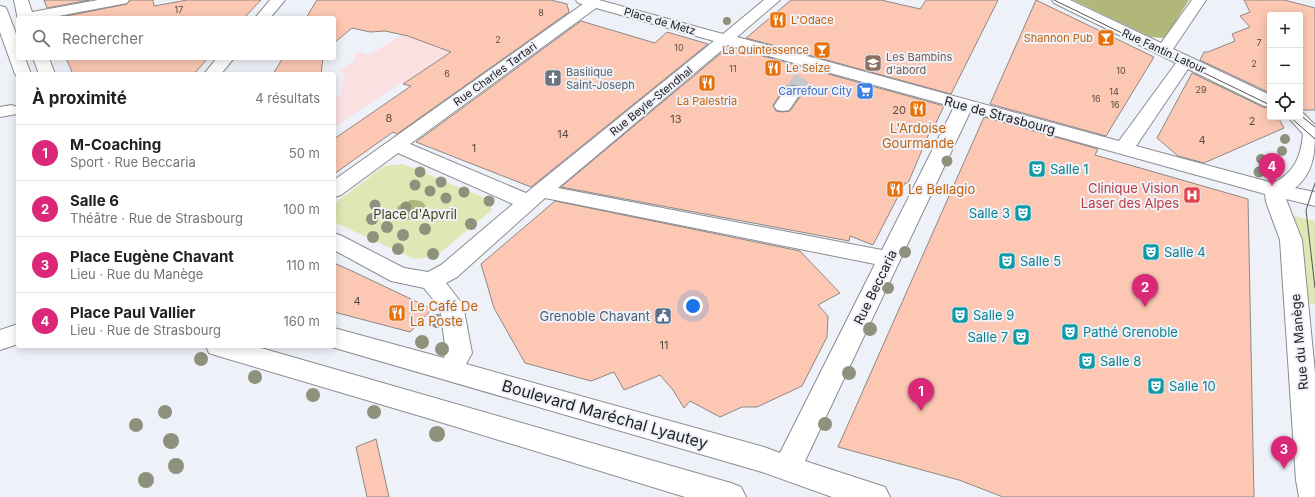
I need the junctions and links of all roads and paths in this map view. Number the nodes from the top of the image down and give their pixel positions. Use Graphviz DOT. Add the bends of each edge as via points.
graph roads {
  1 [pos="21,0"];
  2 [pos="122,0"];
  3 [pos="278,0"];
  4 [pos="1058,0"];
  5 [pos="1199,0"];
  6 [pos="588,2"];
  7 [pos="770,3"];
  8 [pos="25,16"];
  9 [pos="37,16"];
  10 [pos="264,16"];
  11 [pos="5,18"];
  12 [pos="726,40"];
  13 [pos="1164,51"];
  14 [pos="16,55"];
  15 [pos="18,60"];
  16 [pos="42,60"];
  17 [pos="224,60"];
  18 [pos="1185,61"];
  19 [pos="22,72"];
  20 [pos="46,72"];
  21 [pos="214,72"];
  22 [pos="793,91"];
  23 [pos="1267,101"];
  24 [pos="964,105"];
  25 [pos="783,106"];
  26 [pos="1301,120"];
  27 [pos="395,145"];
  28 [pos="1125,149"];
  29 [pos="336,189"];
  30 [pos="1275,190"];
  31 [pos="535,196"];
  32 [pos="1315,199"];
  33 [pos="336,242"];
  34 [pos="888,259"];
  35 [pos="431,281"];
  36 [pos="1306,312"];
  37 [pos="16,335"];
  38 [pos="336,339"];
  39 [pos="0,340"];
  40 [pos="225,348"];
  41 [pos="450,371"];
  42 [pos="787,469"];
  43 [pos="731,497"];
  44 [pos="875,497"];
  45 [pos="1314,497"];
  1 -- 8 [label="street"];
  2 -- 9 [label="street"];
  3 -- 10 [label="street"];
  4 -- 13 [label="street, Rue Fantin Latour"];
  5 -- 13 [label="street"];
  6 -- 12 [label="street, Place de Metz"];
  6 -- 27 [label="street, Rue Charles Tartari"];
  7 -- 12 [label="street, Rue Beyle-Stendhal"];
  11 -- 14 [label="street"];
  12 -- 24 [label="street, Rue de Strasbourg" via="809,67"];
  12 -- 31 [label="street, Rue Beyle-Stendhal"];
  13 -- 18 [label="street, Rue Fantin Latour"];
  15 -- 19 [label="street"];
  16 -- 20 [label="street"];
  17 -- 21 [label="street"];
  18 -- 23 [label="street, Rue Fantin Latour"];
  18 -- 28 [label="street"];
  22 -- 25 [label="street"];
  24 -- 28 [label="street, Rue de Strasbourg"];
  24 -- 34 [label="street, Rue Beccaria"];
  26 -- 30 [label="street" via="1312,133 1305,166 1294,180"];
  27 -- 29 [label="street"];
  27 -- 31 [label="street"];
  28 -- 30 [label="street, Rue de Strasbourg"];
  30 -- 32 [label="street, Rue de Strasbourg"];
  30 -- 36 [label="street, Rue du Manège" via="1276,202 1291,240"];
  31 -- 34 [label="street"];
  31 -- 35 [label="street" via="449,272"];
  33 -- 35 [label="street" via="399,275"];
  34 -- 42 [label="street, Rue Beccaria"];
  35 -- 41 [label="street" via="451,305 459,354"];
  36 -- 45 [label="street, Rue du Manège" via="1311,480"];
  37 -- 39 [label="street"];
  38 -- 41 [label="street, Boulevard Maréchal Lyautey"];
  40 -- 43 [label="street"];
  41 -- 42 [label="street, Boulevard Maréchal Lyautey"];
  42 -- 44 [label="street, Boulevard Maréchal Lyautey"];
}
